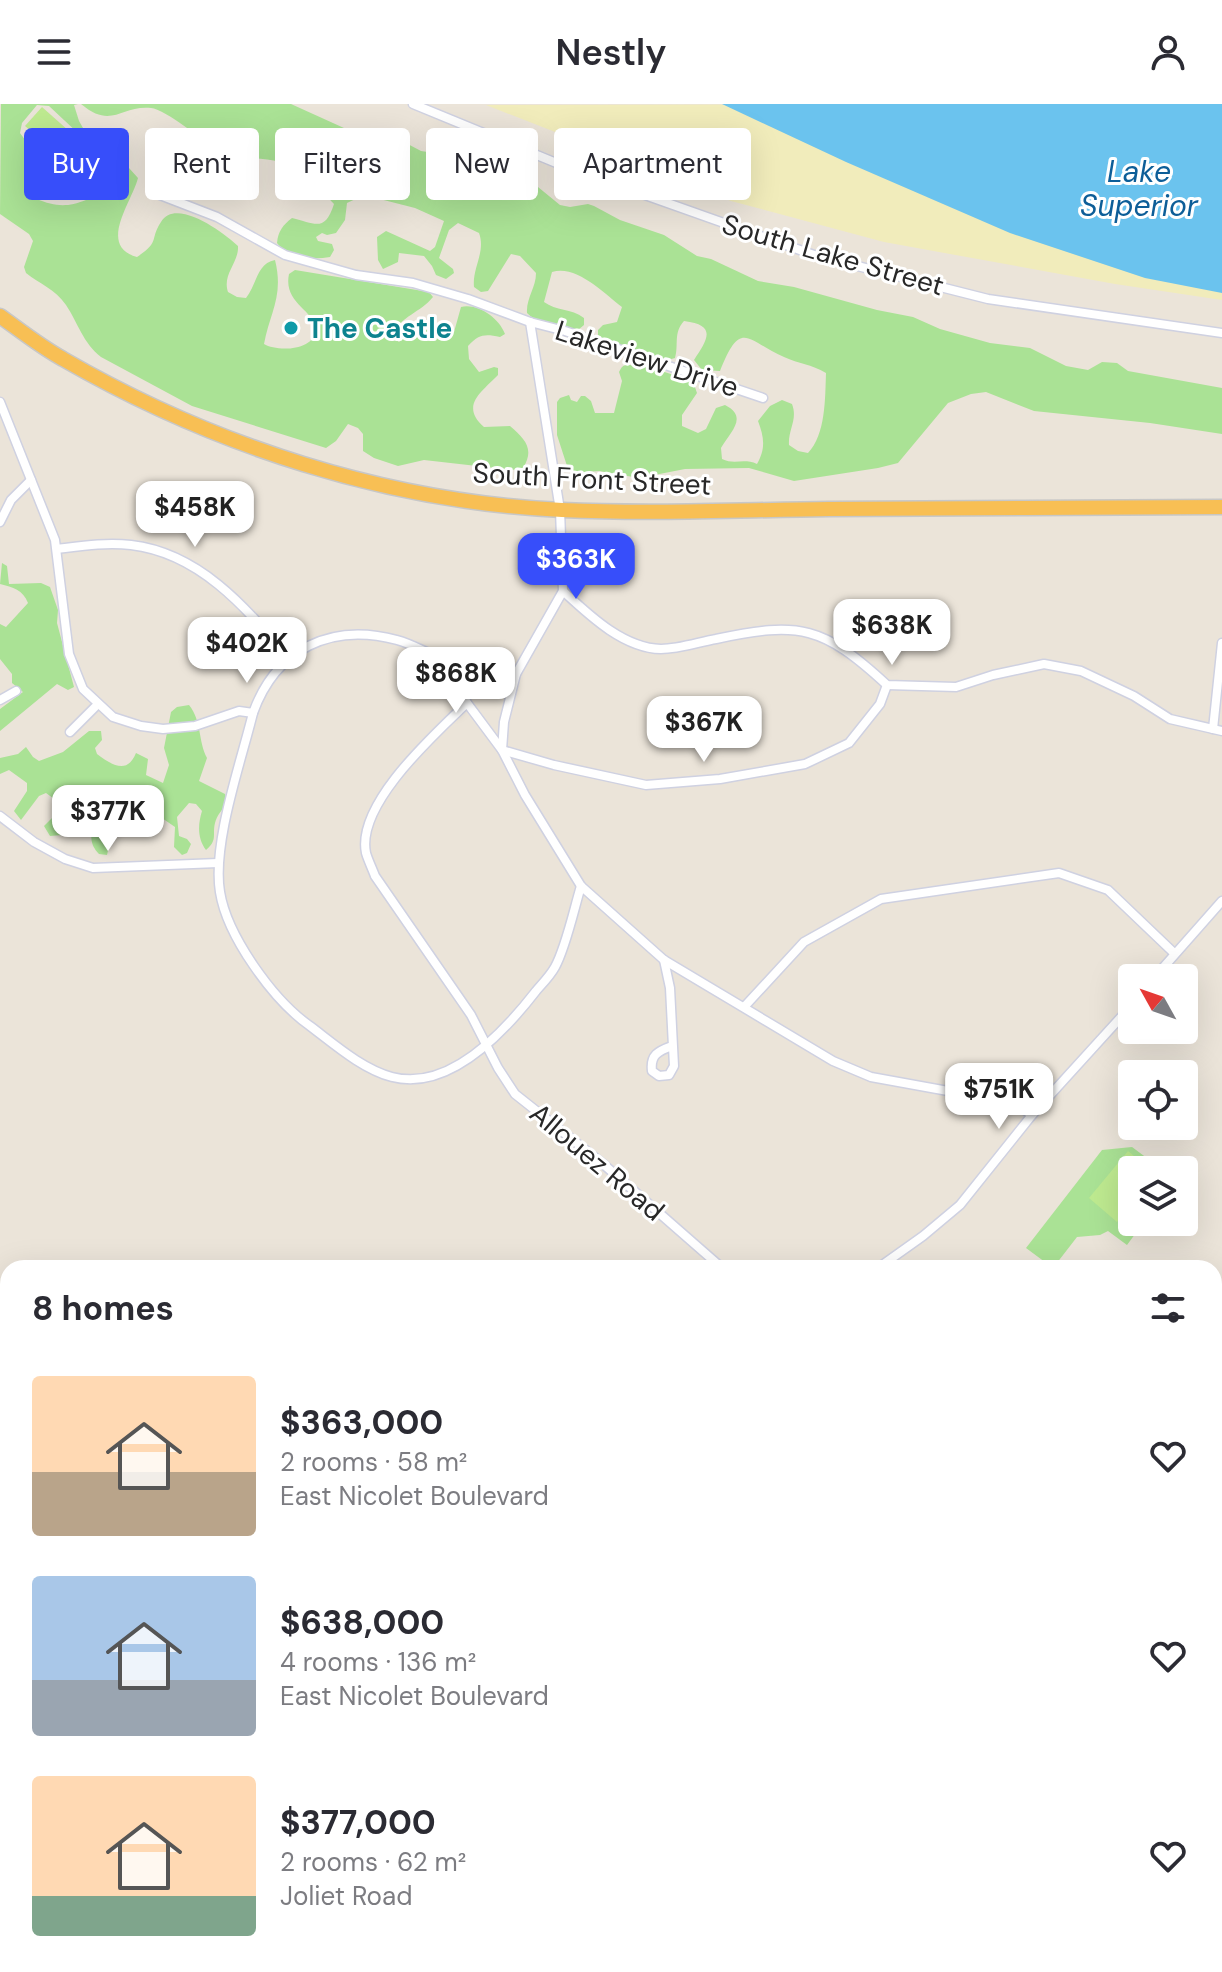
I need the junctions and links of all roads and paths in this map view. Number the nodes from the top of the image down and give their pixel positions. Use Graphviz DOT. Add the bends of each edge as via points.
graph roads {
  1 [pos="413,104"];
  2 [pos="173,200"];
  3 [pos="0,316"];
  4 [pos="530,322"];
  5 [pos="1222,333"];
  6 [pos="763,398"];
  7 [pos="0,402"];
  8 [pos="2,419"];
  9 [pos="31,480"];
  10 [pos="1222,507"];
  11 [pos="560,510"];
  12 [pos="0,522"];
  13 [pos="57,549"];
  14 [pos="563,591"];
  15 [pos="1222,643"];
  16 [pos="288,657"];
  17 [pos="443,659"];
  18 [pos="516,674"];
  19 [pos="887,685"];
  20 [pos="16,691"];
  21 [pos="0,700"];
  22 [pos="467,703"];
  23 [pos="98,704"];
  24 [pos="253,713"];
  25 [pos="1218,730"];
  26 [pos="70,732"];
  27 [pos="502,750"];
  28 [pos="0,816"];
  29 [pos="218,863"];
  30 [pos="581,886"];
  31 [pos="1222,901"];
  32 [pos="1174,953"];
  33 [pos="664,960"];
  34 [pos="1165,964"];
  35 [pos="745,1006"];
  36 [pos="1118,1022"];
  37 [pos="487,1046"];
  38 [pos="672,1046"];
  39 [pos="1032,1115"];
  40 [pos="713,1260"];
  41 [pos="889,1260"];
  1 -- 5 [label="street, South Lake Street" via="566,167 814,255 988,299"];
  2 -- 4 [label="street, Lakeview Drive" via="217,217 285,255 356,275 413,283"];
  3 -- 11 [label="highway, South Front Street" via="131,397 239,443 340,475 471,501"];
  4 -- 6 [label="street, Lakeview Drive"];
  4 -- 11 [label="street"];
  7 -- 8 [label="street"];
  8 -- 9 [label="street"];
  9 -- 12 [label="street" via="11,500"];
  9 -- 13 [label="street"];
  10 -- 11 [label="highway, South Front Street"];
  11 -- 14 [label="street"];
  13 -- 16 [label="street" via="132,545 187,563 230,594"];
  13 -- 23 [label="street" via="69,654 83,689"];
  14 -- 18 [label="street"];
  14 -- 19 [label="street" via="612,632 642,645 661,649 764,629 808,632 859,658"];
  15 -- 25 [label="street"];
  16 -- 17 [label="street" via="322,641 364,635 400,640"];
  16 -- 24 [label="street" via="265,685"];
  17 -- 18 [label="street"];
  17 -- 22 [label="street"];
  18 -- 27 [label="street"];
  19 -- 25 [label="street" via="956,687 1044,664 1081,671 1170,719"];
  19 -- 27 [label="street" via="880,704 849,743 805,764 720,779 646,785"];
  20 -- 21 [label="street"];
  22 -- 27 [label="street"];
  22 -- 37 [label="street, Allouez Road" via="427,741 380,799 365,851 390,900"];
  23 -- 24 [label="street" via="124,722 163,729 195,726 239,711"];
  23 -- 26 [label="street"];
  24 -- 29 [label="street"];
  27 -- 30 [label="street"];
  28 -- 29 [label="street" via="34,842 93,868"];
  29 -- 37 [label="street" via="225,911 255,965 289,1010 339,1047 378,1072 413,1080 450,1069"];
  30 -- 33 [label="street"];
  30 -- 37 [label="street" via="556,967"];
  31 -- 32 [label="street"];
  32 -- 34 [label="street"];
  32 -- 35 [label="street" via="1108,890 1059,873 881,899 804,942"];
  33 -- 35 [label="street"];
  33 -- 38 [label="street"];
  35 -- 39 [label="street" via="833,1061 871,1077 1014,1103"];
  36 -- 39 [label="street"];
  37 -- 40 [label="street, Allouez Road" via="515,1094"];
  39 -- 41 [label="street" via="960,1205"];
}
